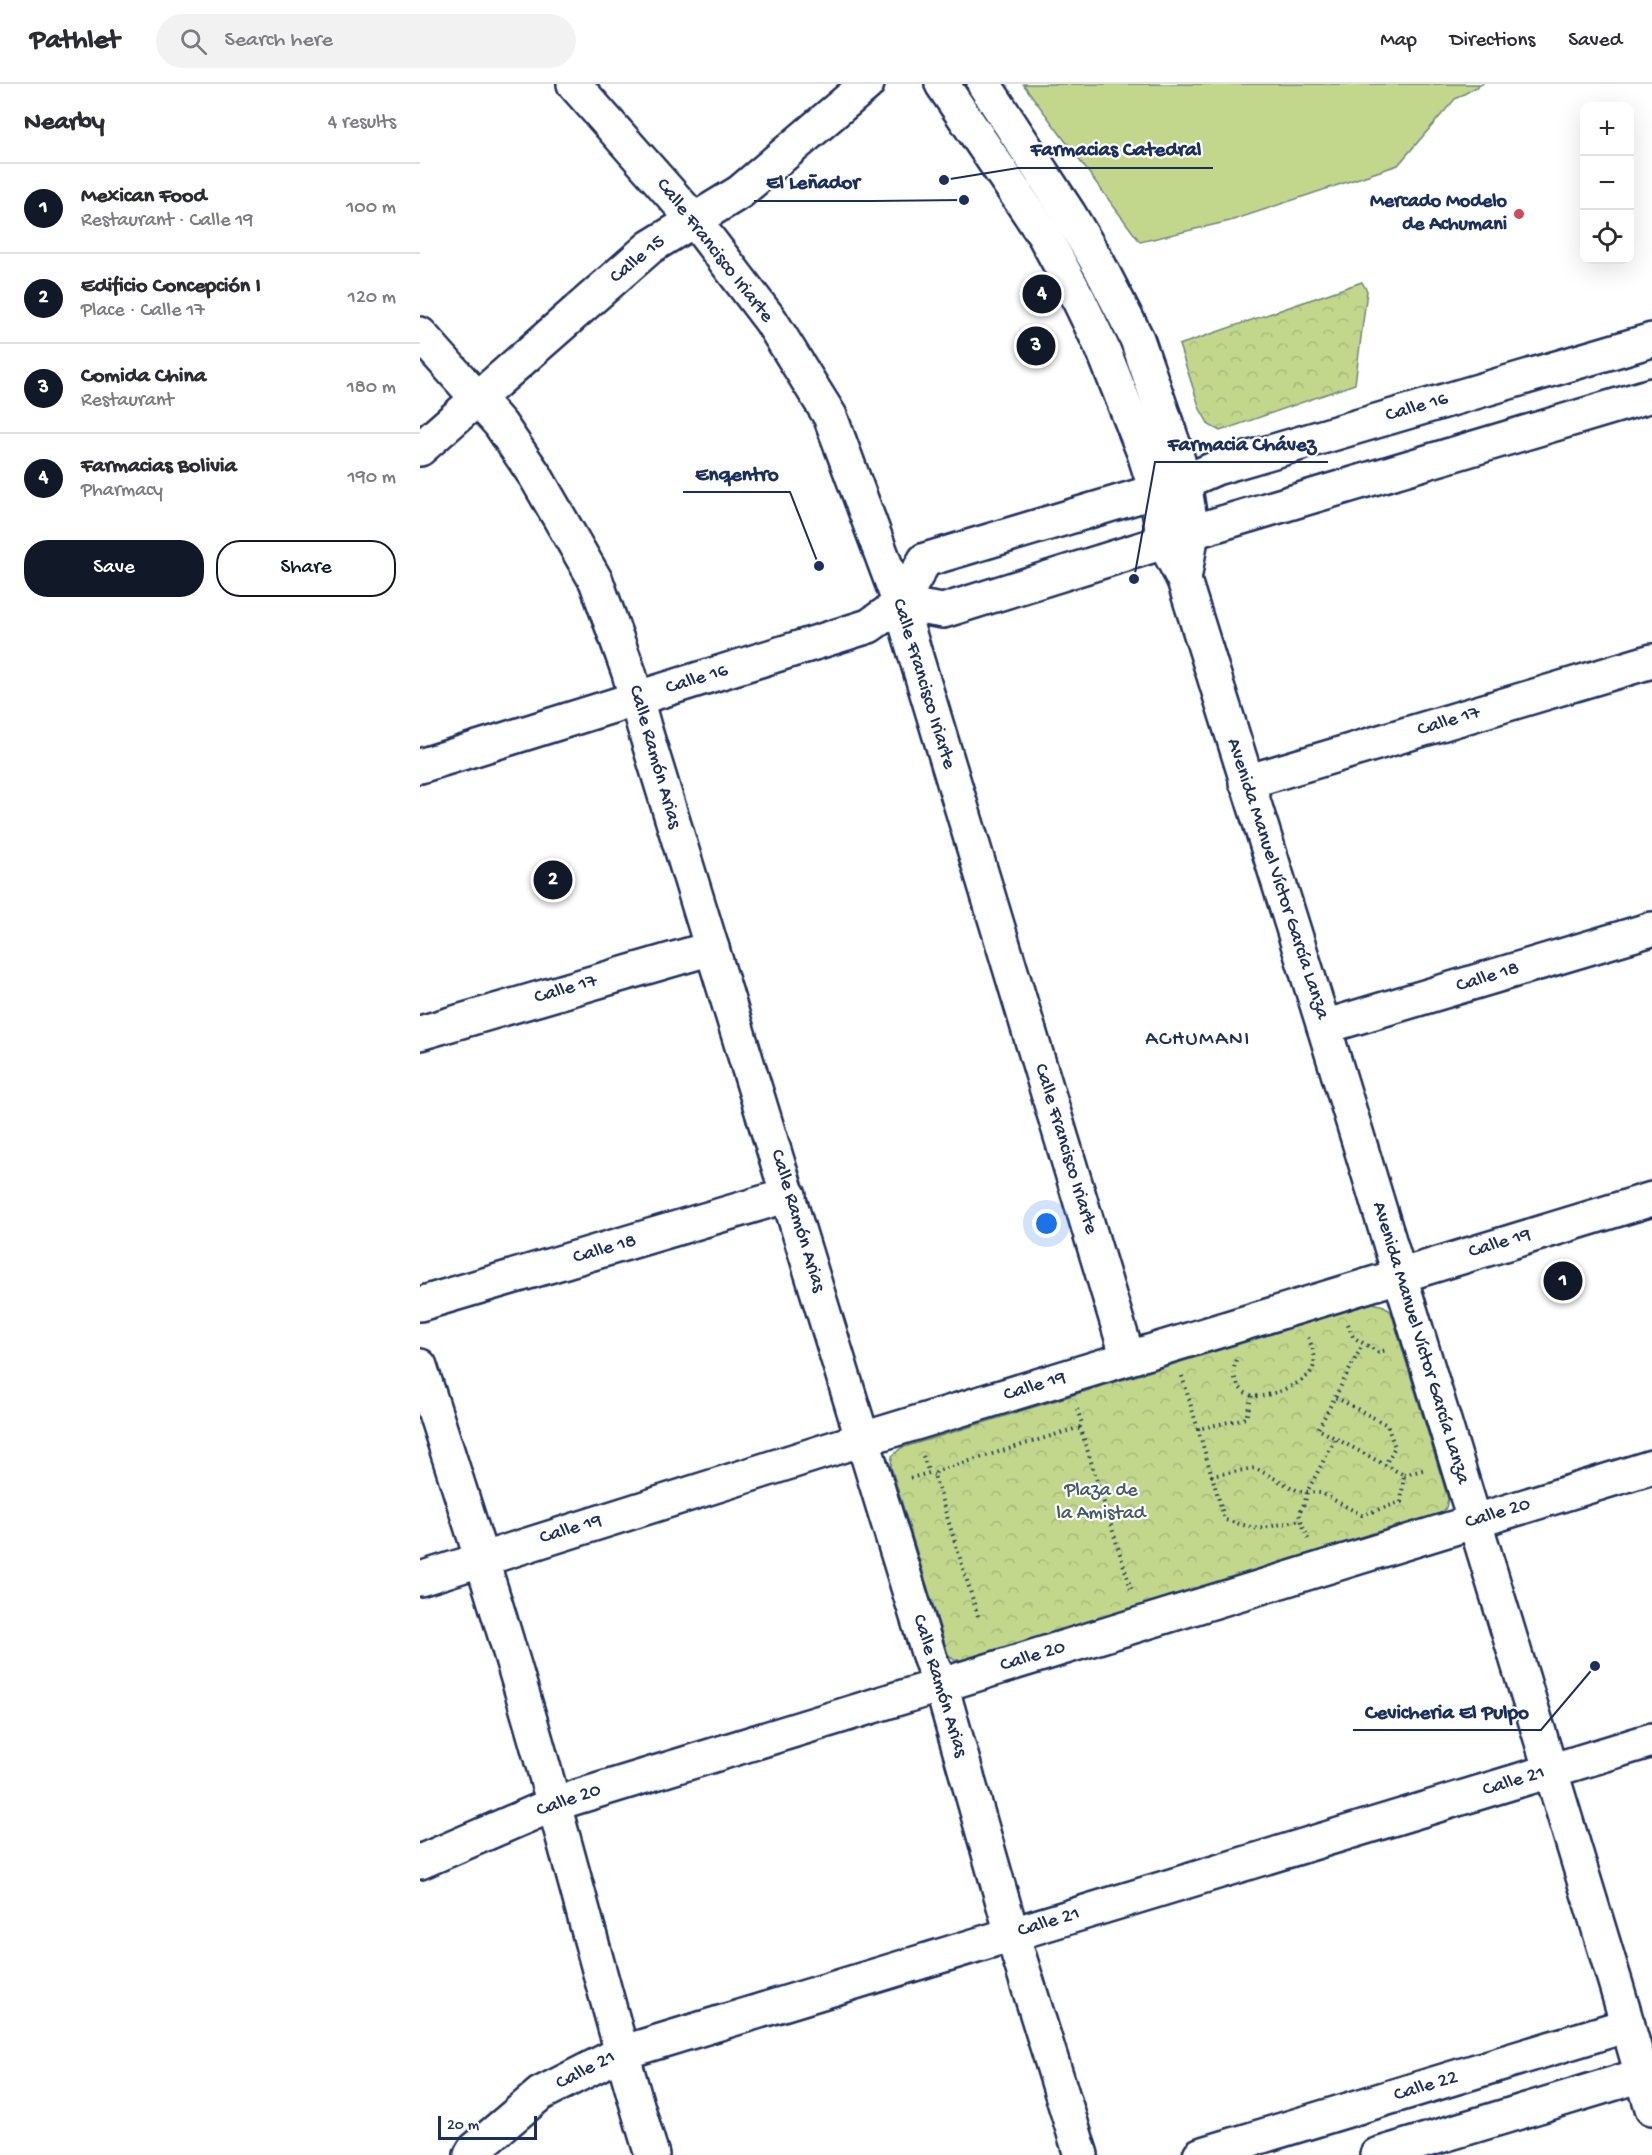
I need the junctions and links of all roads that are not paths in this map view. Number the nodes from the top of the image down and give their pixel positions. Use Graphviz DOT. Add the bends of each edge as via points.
graph roads {
  1 [pos="574,84"];
  2 [pos="867,84"];
  3 [pos="942,84"];
  4 [pos="984,84"];
  5 [pos="694,220"];
  6 [pos="420,334"];
  7 [pos="1652,340"];
  8 [pos="1652,395"];
  9 [pos="478,398"];
  10 [pos="420,449"];
  11 [pos="1170,487"];
  12 [pos="1178,537"];
  13 [pos="900,604"];
  14 [pos="1652,661"];
  15 [pos="636,698"];
  16 [pos="420,766"];
  17 [pos="1246,782"];
  18 [pos="1652,930"];
  19 [pos="712,948"];
  20 [pos="1324,1027"];
  21 [pos="420,1033"];
  22 [pos="789,1195"];
  23 [pos="1652,1199"];
  24 [pos="1400,1274"];
  25 [pos="420,1304"];
  26 [pos="1128,1358"];
  27 [pos="420,1366"];
  28 [pos="863,1439"];
  29 [pos="1652,1467"];
  30 [pos="1474,1520"];
  31 [pos="482,1558"];
  32 [pos="420,1579"];
  33 [pos="940,1685"];
  34 [pos="1652,1740"];
  35 [pos="1550,1771"];
  36 [pos="554,1804"];
  37 [pos="420,1862"];
  38 [pos="1012,1935"];
  39 [pos="1640,2021"];
  40 [pos="621,2053"];
  41 [pos="1647,2074"];
  42 [pos="1652,2108"];
  43 [pos="471,2155"];
  44 [pos="652,2155"];
  45 [pos="1081,2155"];
  46 [pos="1200,2155"];
  47 [pos="1377,2155"];
  1 -- 5 [label="street, Calle Francisco Iriarte"];
  2 -- 5 [label="street, Calle 15" via="740,192"];
  3 -- 11 [label="street" via="1044,235 1104,352 1144,453"];
  4 -- 11 [label="street" via="1098,262 1137,339 1173,443"];
  5 -- 9 [label="street, Calle 15" via="650,247"];
  5 -- 13 [label="street, Calle Francisco Iriarte" via="771,321 830,416"];
  6 -- 9 [label="street, Calle Ramón Arias"];
  7 -- 11 [label="street, Calle 16" via="1270,451"];
  8 -- 12 [label="street"];
  9 -- 10 [label="street, Calle 15"];
  9 -- 15 [label="street, Calle Ramón Arias" via="536,477 596,581"];
  11 -- 12 [label="street, Avenida Manuel Víctor García Lanza"];
  11 -- 13 [label="street, Calle 16" via="925,560"];
  12 -- 13 [label="street" via="943,611"];
  12 -- 17 [label="street, Avenida Manuel Víctor García Lanza" via="1184,580"];
  13 -- 15 [label="street, Calle 16" via="869,626"];
  13 -- 26 [label="street, Calle Francisco Iriarte"];
  14 -- 17 [label="street, Calle 17"];
  15 -- 16 [label="street, Calle 16"];
  15 -- 19 [label="street, Calle Ramón Arias"];
  17 -- 20 [label="street, Avenida Manuel Víctor García Lanza"];
  18 -- 20 [label="street, Calle 18"];
  19 -- 21 [label="street, Calle 17"];
  19 -- 22 [label="street, Calle Ramón Arias"];
  20 -- 24 [label="street, Avenida Manuel Víctor García Lanza"];
  22 -- 25 [label="street, Calle 18"];
  22 -- 28 [label="street, Calle Ramón Arias"];
  23 -- 24 [label="street, Calle 19"];
  24 -- 26 [label="street, Calle 19"];
  24 -- 30 [label="street, Avenida Manuel Víctor García Lanza"];
  26 -- 28 [label="street, Calle 19"];
  27 -- 31 [label="street"];
  28 -- 31 [label="street, Calle 19"];
  28 -- 33 [label="street, Calle Ramón Arias"];
  29 -- 30 [label="street, Calle 20"];
  30 -- 33 [label="street, Calle 20"];
  30 -- 35 [label="street, Avenida Manuel Víctor García Lanza"];
  31 -- 32 [label="street, Calle 19"];
  31 -- 36 [label="street"];
  33 -- 36 [label="street, Calle 20"];
  33 -- 38 [label="street, Calle Ramón Arias"];
  34 -- 35 [label="street, Calle 21"];
  35 -- 38 [label="street, Calle 21"];
  35 -- 39 [label="street, Avenida Manuel Víctor García Lanza"];
  36 -- 37 [label="street, Calle 20"];
  36 -- 40 [label="street"];
  38 -- 40 [label="street, Calle 21"];
  38 -- 45 [label="street, Calle Ramón Arias"];
  39 -- 41 [label="street, Avenida Manuel Víctor García Lanza"];
  39 -- 46 [label="street, Calle 22"];
  40 -- 43 [label="street, Calle 21" via="540,2094"];
  40 -- 44 [label="street"];
  41 -- 42 [label="street, Avenida Manuel Víctor García Lanza"];
  41 -- 47 [label="street"];
}
